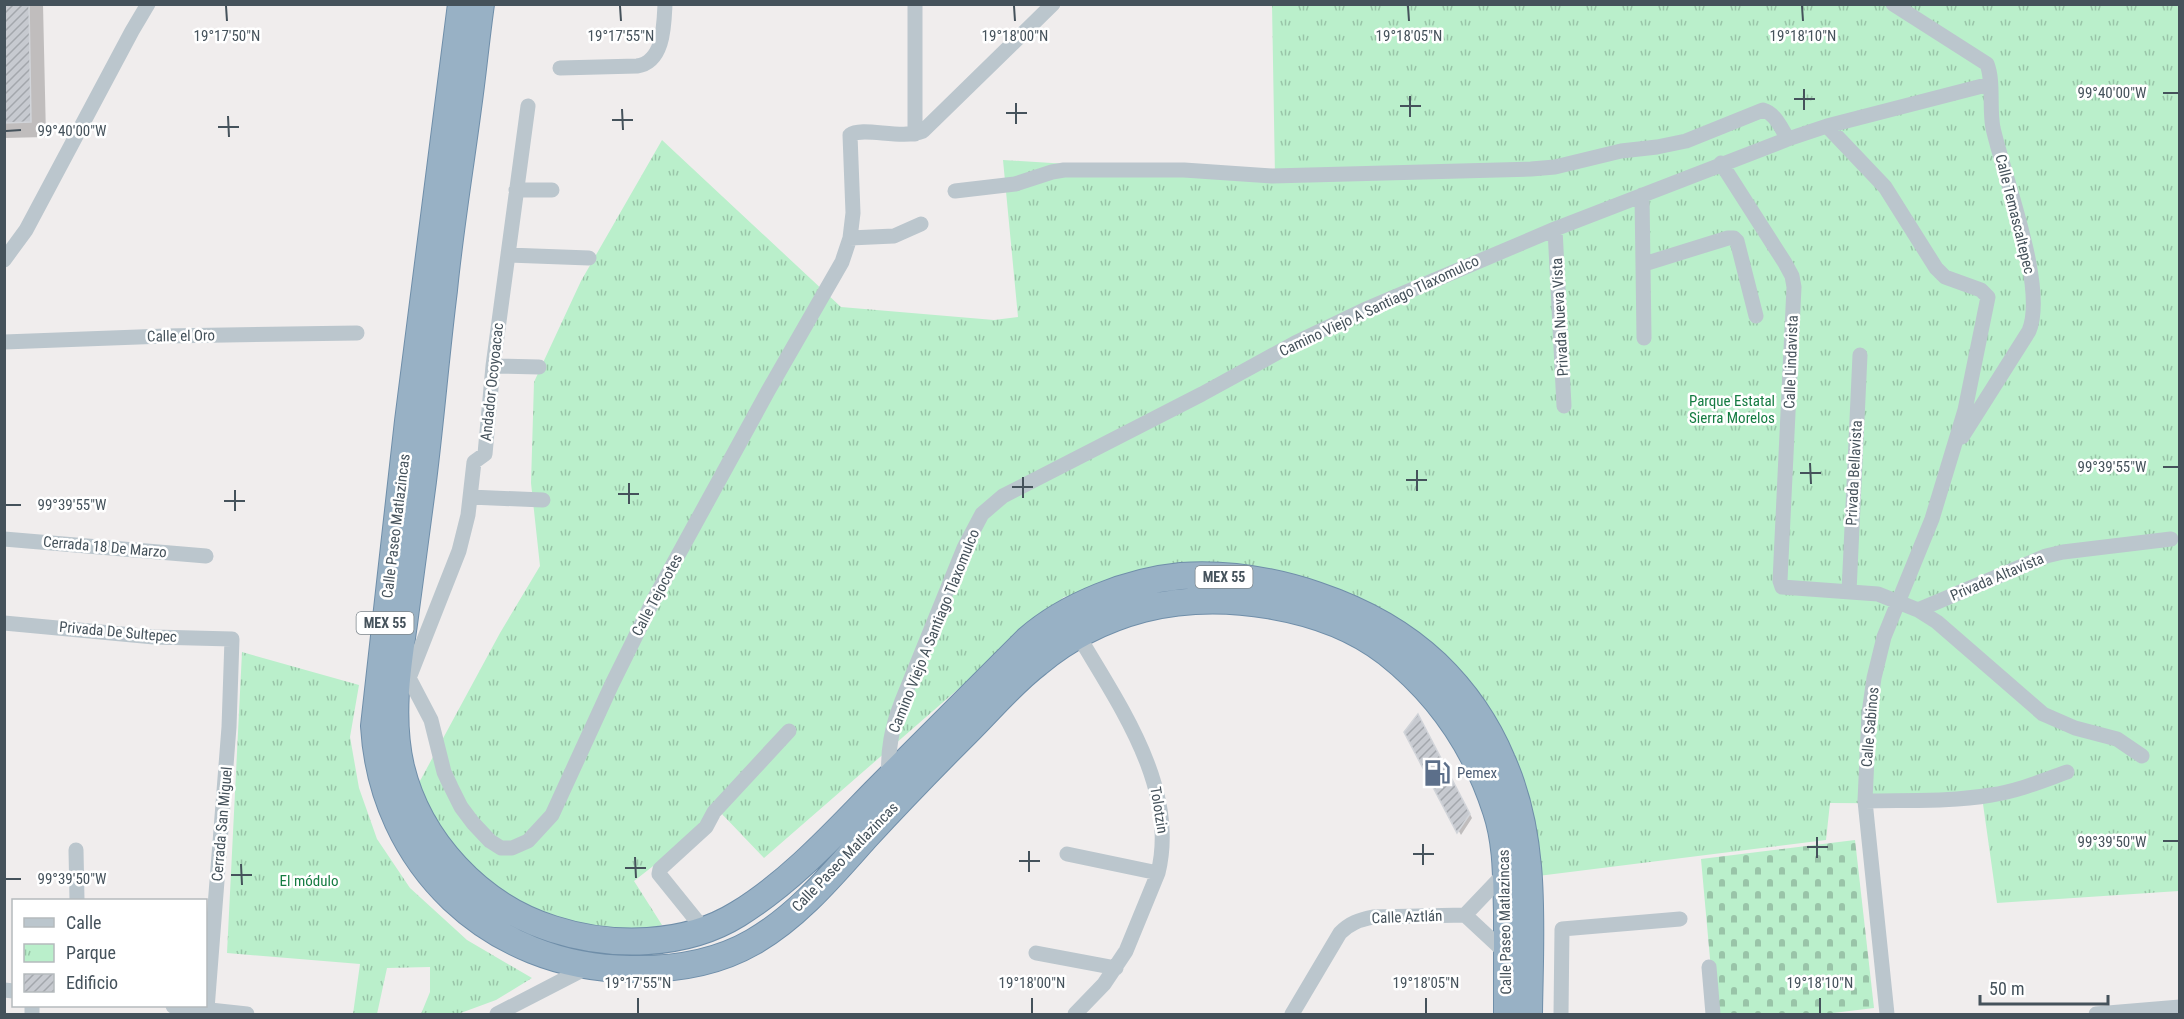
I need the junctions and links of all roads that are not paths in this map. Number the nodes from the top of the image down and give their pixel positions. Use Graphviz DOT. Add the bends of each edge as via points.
graph roads {
  1 [pos="148,4"];
  2 [pos="460,4"];
  3 [pos="481,4"];
  4 [pos="665,4"];
  5 [pos="915,4"];
  6 [pos="1053,4"];
  7 [pos="1893,4"];
  8 [pos="560,68"];
  9 [pos="1990,84"];
  10 [pos="528,106"];
  11 [pos="1827,126"];
  12 [pos="915,134"];
  13 [pos="1788,139"];
  14 [pos="1721,163"];
  15 [pos="516,190"];
  16 [pos="552,190"];
  17 [pos="955,191"];
  18 [pos="1642,195"];
  19 [pos="921,224"];
  20 [pos="1555,229"];
  21 [pos="850,238"];
  22 [pos="508,255"];
  23 [pos="589,258"];
  24 [pos="4,260"];
  25 [pos="1644,264"];
  26 [pos="1756,316"];
  27 [pos="357,333"];
  28 [pos="1644,338"];
  29 [pos="4,342"];
  30 [pos="1860,355"];
  31 [pos="493,366"];
  32 [pos="539,367"];
  33 [pos="1564,406"];
  34 [pos="1952,452"];
  35 [pos="470,497"];
  36 [pos="543,500"];
  37 [pos="4,539"];
  38 [pos="2171,539"];
  39 [pos="206,556"];
  40 [pos="1849,592"];
  41 [pos="1898,600"];
  42 [pos="1918,610"];
  43 [pos="4,623"];
  44 [pos="1078,635"];
  45 [pos="232,639"];
  46 [pos="403,678"];
  47 [pos="789,730"];
  48 [pos="2142,756"];
  49 [pos="2067,772"];
  50 [pos="889,778"];
  51 [pos="1865,801"];
  52 [pos="895,805"];
  53 [pos="76,850"];
  54 [pos="1067,854"];
  55 [pos="1506,872"];
  56 [pos="1158,873"];
  57 [pos="76,899"];
  58 [pos="1466,915"];
  59 [pos="1680,919"];
  60 [pos="705,931"];
  61 [pos="1036,953"];
  62 [pos="1507,954"];
  63 [pos="590,966"];
  64 [pos="1709,967"];
  65 [pos="1116,968"];
  66 [pos="190,1007"];
  67 [pos="2180,1007"];
  68 [pos="207,1009"];
  69 [pos="247,1014"];
  70 [pos="497,1014"];
  71 [pos="1075,1014"];
  72 [pos="1292,1014"];
  73 [pos="1507,1014"];
  74 [pos="1529,1014"];
  75 [pos="1561,1014"];
  76 [pos="1713,1014"];
  77 [pos="1887,1014"];
  78 [pos="2096,1014"];
  1 -- 24 [label="street" via="26,230"];
  2 -- 63 [label="highway, Calle Paseo Matlazincas / MEX 55" via="378,678 375,742 384,786 402,832 444,892 504,937 553,958"];
  3 -- 46 [label="highway, Calle Paseo Matlazincas / MEX 55" via="447,262"];
  4 -- 8 [label="street" via="662,36 651,60 637,66"];
  5 -- 12 [label="street"];
  6 -- 12 [label="street" via="929,126"];
  7 -- 9 [label="street, Calle Temascaltepec" via="1983,60 1990,71"];
  9 -- 11 [label="street, Camino Viejo A Santiago Tlaxomulco"];
  9 -- 34 [label="street, Calle Temascaltepec" via="1991,116 2030,268 2034,315 2029,331"];
  10 -- 15 [label="street, Andador Ocoyoacac"];
  11 -- 13 [label="street, Camino Viejo A Santiago Tlaxomulco"];
  11 -- 34 [label="street" via="1885,187 1936,268 1945,277 1986,293 1988,302 1970,392"];
  12 -- 21 [label="street, Calle Tejocotes" via="850,135 854,213"];
  13 -- 14 [label="street, Camino Viejo A Santiago Tlaxomulco"];
  13 -- 17 [label="street" via="1773,116 1763,110 1686,141 1531,169 1280,176 1184,170 1064,170 1015,184"];
  14 -- 18 [label="street, Camino Viejo A Santiago Tlaxomulco"];
  14 -- 40 [label="street, Calle Lindavista" via="1785,263 1794,287 1780,581 1785,588"];
  15 -- 16 [label="street"];
  15 -- 22 [label="street, Andador Ocoyoacac"];
  18 -- 20 [label="street, Camino Viejo A Santiago Tlaxomulco"];
  18 -- 25 [label="street"];
  19 -- 21 [label="street" via="894,236"];
  20 -- 33 [label="street, Privada Nueva Vista"];
  20 -- 50 [label="street, Camino Viejo A Santiago Tlaxomulco" via="1295,343 991,504 964,548 893,724"];
  21 -- 46 [label="street, Calle Tejocotes" via="833,278 654,599 552,816 528,841 501,848 472,823 444,772 431,720"];
  22 -- 23 [label="street"];
  22 -- 31 [label="street, Andador Ocoyoacac"];
  25 -- 26 [label="street" via="1734,238"];
  25 -- 28 [label="street"];
  27 -- 29 [label="street, Calle el Oro"];
  30 -- 40 [label="street, Privada Bellavista"];
  31 -- 32 [label="street"];
  31 -- 35 [label="street, Andador Ocoyoacac" via="485,454 474,462"];
  34 -- 41 [label="street, Calle Sabinos" via="1922,548"];
  35 -- 36 [label="street"];
  35 -- 46 [label="street, Andador Ocoyoacac" via="454,567"];
  37 -- 39 [label="street, Cerrada 18 De Marzo"];
  38 -- 42 [label="street, Privada Altavista" via="2046,556"];
  40 -- 41 [label="street"];
  41 -- 42 [label="street"];
  41 -- 51 [label="street, Calle Sabinos" via="1874,678"];
  42 -- 48 [label="street" via="2043,714 2075,728 2117,739"];
  43 -- 45 [label="street, Privada De Sultepec" via="154,637"];
  44 -- 52 [label="highway, Calle Paseo Matlazincas / MEX 55" via="1016,682"];
  44 -- 55 [label="highway, Calle Paseo Matlazincas / MEX 55" via="1142,610 1182,603 1228,602 1287,609 1354,633 1387,652 1407,670 1434,697 1465,740 1498,816"];
  44 -- 56 [label="street, Tolotzin" via="1150,766 1164,828"];
  45 -- 68 [label="street, Cerrada San Miguel" via="230,727"];
  46 -- 60 [label="highway, Calle Paseo Matlazincas / MEX 55" via="396,730 405,784 429,833 460,872 499,903 569,934 652,941"];
  47 -- 60 [label="street" via="714,812 706,827 660,869 659,874"];
  49 -- 51 [label="street" via="1991,795"];
  50 -- 52 [label="street, Camino Viejo A Santiago Tlaxomulco"];
  50 -- 60 [label="highway, Calle Paseo Matlazincas / MEX 55" via="770,892 740,914"];
  50 -- 74 [label="highway, Calle Paseo Matlazincas / MEX 55" via="1041,628 1072,609 1119,590 1182,576 1233,578 1282,586 1346,606 1384,625 1436,663 1480,718 1503,762 1520,812 1526,846"];
  51 -- 77 [label="street, Calle Sabinos"];
  52 -- 63 [label="highway, Calle Paseo Matlazincas / MEX 55" via="813,894 754,941 713,960 691,965 646,969"];
  53 -- 57 [label="street"];
  54 -- 56 [label="street"];
  55 -- 58 [label="street"];
  55 -- 62 [label="highway, Calle Paseo Matlazincas / MEX 55"];
  56 -- 65 [label="street, Tolotzin" via="1135,933"];
  58 -- 62 [label="street"];
  58 -- 72 [label="street, Calle Aztlán" via="1373,917 1348,925"];
  59 -- 75 [label="street" via="1562,929"];
  61 -- 65 [label="street"];
  62 -- 73 [label="highway, Calle Paseo Matlazincas / MEX 55"];
  63 -- 70 [label="street"];
  64 -- 76 [label="street"];
  65 -- 71 [label="street, Tolotzin"];
  66 -- 68 [label="street"];
  67 -- 78 [label="street"];
  68 -- 69 [label="street"];
}
